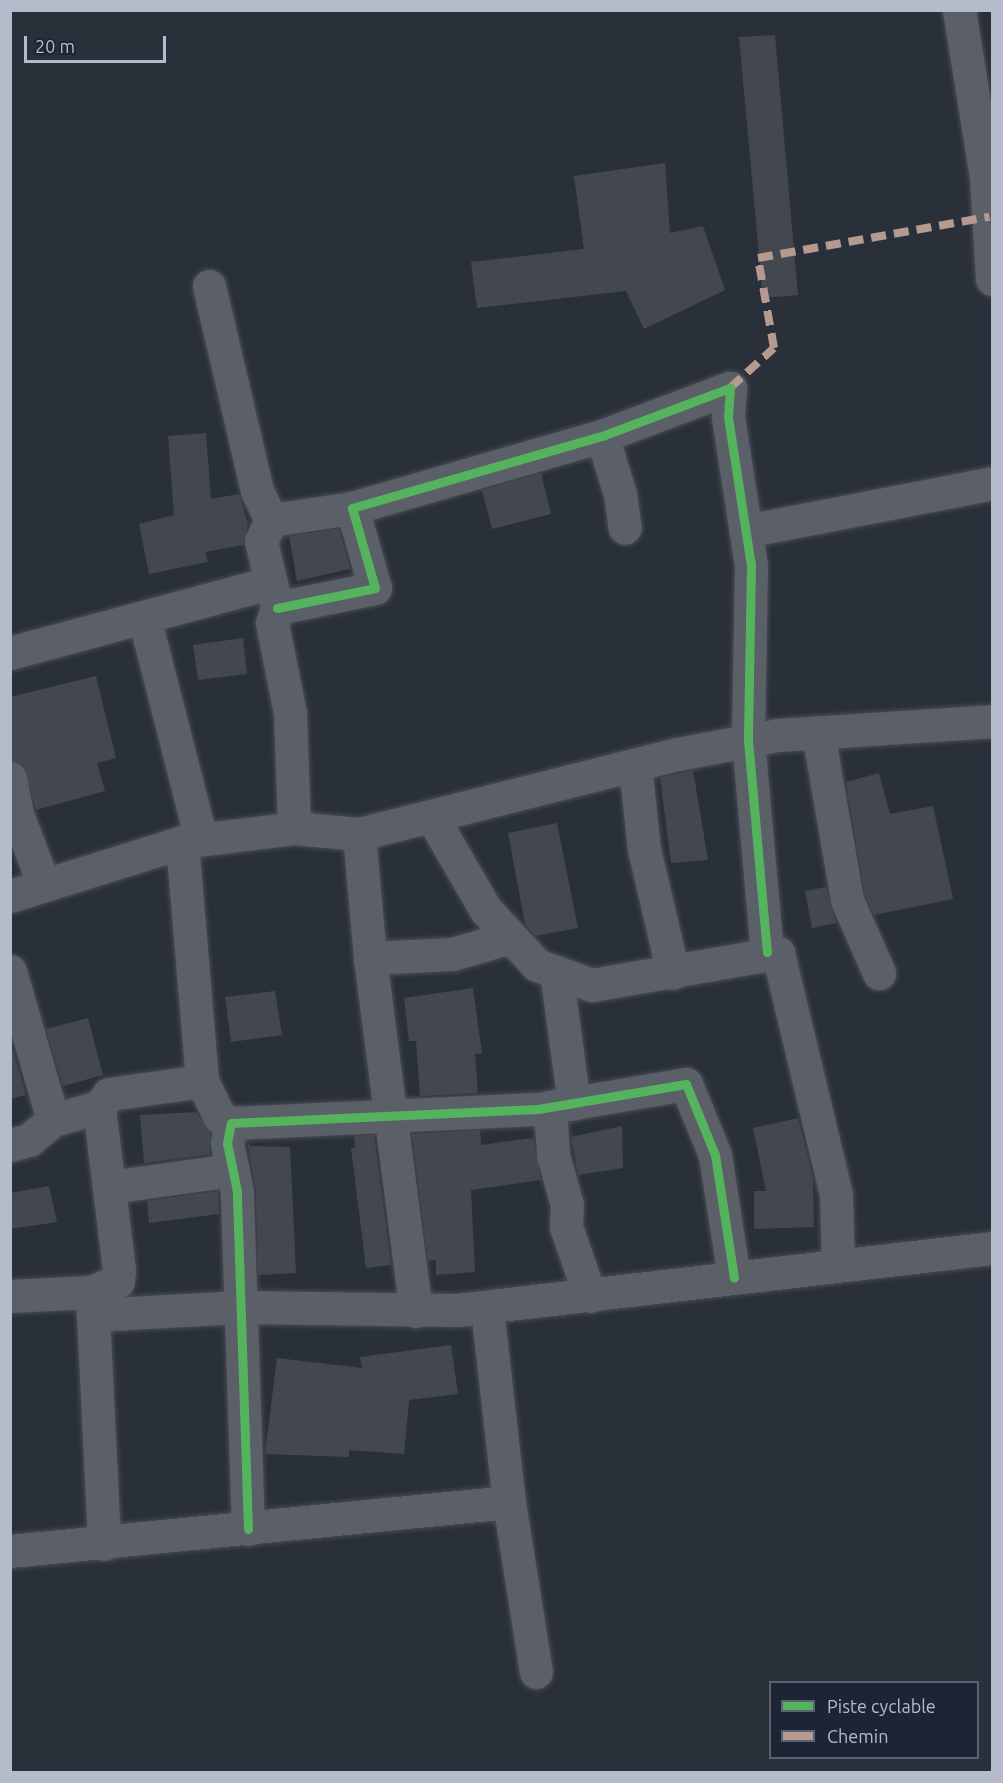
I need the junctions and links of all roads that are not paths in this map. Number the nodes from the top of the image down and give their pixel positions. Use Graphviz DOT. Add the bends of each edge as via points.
graph roads {
  1 [pos="959,10"];
  2 [pos="989,176"];
  3 [pos="993,279"];
  4 [pos="209,286"];
  5 [pos="602,436"];
  6 [pos="993,483"];
  7 [pos="352,508"];
  8 [pos="271,520"];
  9 [pos="625,528"];
  10 [pos="746,531"];
  11 [pos="274,596"];
  12 [pos="144,617"];
  13 [pos="10,653"];
  14 [pos="993,721"];
  15 [pos="818,733"];
  16 [pos="748,740"];
  17 [pos="635,765"];
  18 [pos="10,778"];
  19 [pos="432,817"];
  20 [pos="294,828"];
  21 [pos="359,834"];
  22 [pos="191,841"];
  23 [pos="44,885"];
  24 [pos="10,896"];
  25 [pos="511,937"];
  26 [pos="767,952"];
  27 [pos="370,958"];
  28 [pos="10,971"];
  29 [pos="556,972"];
  30 [pos="673,973"];
  31 [pos="879,974"];
  32 [pos="202,1081"];
  33 [pos="562,1106"];
  34 [pos="99,1107"];
  35 [pos="390,1115"];
  36 [pos="53,1120"];
  37 [pos="231,1123"];
  38 [pos="10,1144"];
  39 [pos="233,1170"];
  40 [pos="110,1187"];
  41 [pos="993,1248"];
  42 [pos="838,1265"];
  43 [pos="734,1278"];
  44 [pos="10,1296"];
  45 [pos="590,1296"];
  46 [pos="92,1304"];
  47 [pos="243,1307"];
  48 [pos="487,1309"];
  49 [pos="416,1311"];
  50 [pos="509,1502"];
  51 [pos="248,1528"];
  52 [pos="104,1544"];
  53 [pos="10,1551"];
  54 [pos="536,1672"];
  1 -- 2 [label="street"];
  2 -- 3 [label="street"];
  4 -- 8 [label="street" via="257,491"];
  5 -- 7 [label="street"];
  5 -- 9 [label="street" via="620,494"];
  5 -- 10 [label="street" via="730,388 728,417"];
  6 -- 10 [label="street"];
  7 -- 8 [label="street"];
  7 -- 11 [label="street" via="375,588"];
  8 -- 11 [label="street" via="261,541"];
  10 -- 16 [label="street" via="751,565"];
  11 -- 12 [label="street"];
  11 -- 20 [label="street" via="272,623 290,712"];
  12 -- 13 [label="street"];
  12 -- 22 [label="street"];
  14 -- 15 [label="street"];
  15 -- 16 [label="street"];
  15 -- 31 [label="street" via="847,900"];
  16 -- 17 [label="street"];
  16 -- 26 [label="street"];
  17 -- 19 [label="street"];
  17 -- 30 [label="street" via="644,849"];
  18 -- 23 [label="street" via="17,814"];
  19 -- 21 [label="street"];
  19 -- 25 [label="street" via="486,910"];
  20 -- 21 [label="street"];
  20 -- 22 [label="street"];
  21 -- 27 [label="street"];
  22 -- 23 [label="street"];
  22 -- 32 [label="street"];
  23 -- 24 [label="street"];
  25 -- 27 [label="street" via="452,954"];
  25 -- 29 [label="street" via="537,965"];
  26 -- 30 [label="street"];
  26 -- 42 [label="street" via="778,953 823,1136 836,1194"];
  27 -- 35 [label="street"];
  28 -- 36 [label="street"];
  29 -- 30 [label="street" via="592,985"];
  29 -- 33 [label="street"];
  32 -- 34 [label="street" via="109,1094"];
  32 -- 37 [label="street" via="219,1116"];
  33 -- 35 [label="street" via="436,1117"];
  33 -- 43 [label="street" via="686,1084 715,1155"];
  33 -- 45 [label="street" via="554,1155 567,1205 566,1227"];
  34 -- 36 [label="street"];
  34 -- 40 [label="street"];
  35 -- 37 [label="street"];
  35 -- 49 [label="street"];
  36 -- 38 [label="street" via="29,1140"];
  37 -- 39 [label="street" via="227,1143"];
  39 -- 40 [label="street"];
  39 -- 47 [label="street"];
  40 -- 46 [label="street" via="118,1281"];
  41 -- 42 [label="street"];
  42 -- 43 [label="street"];
  43 -- 45 [label="street"];
  44 -- 46 [label="street"];
  45 -- 48 [label="street"];
  46 -- 47 [label="street"];
  46 -- 52 [label="street"];
  47 -- 49 [label="street"];
  47 -- 51 [label="street"];
  48 -- 49 [label="street"];
  48 -- 50 [label="street"];
  50 -- 51 [label="street"];
  50 -- 54 [label="street"];
  51 -- 52 [label="street"];
  52 -- 53 [label="street"];
}
